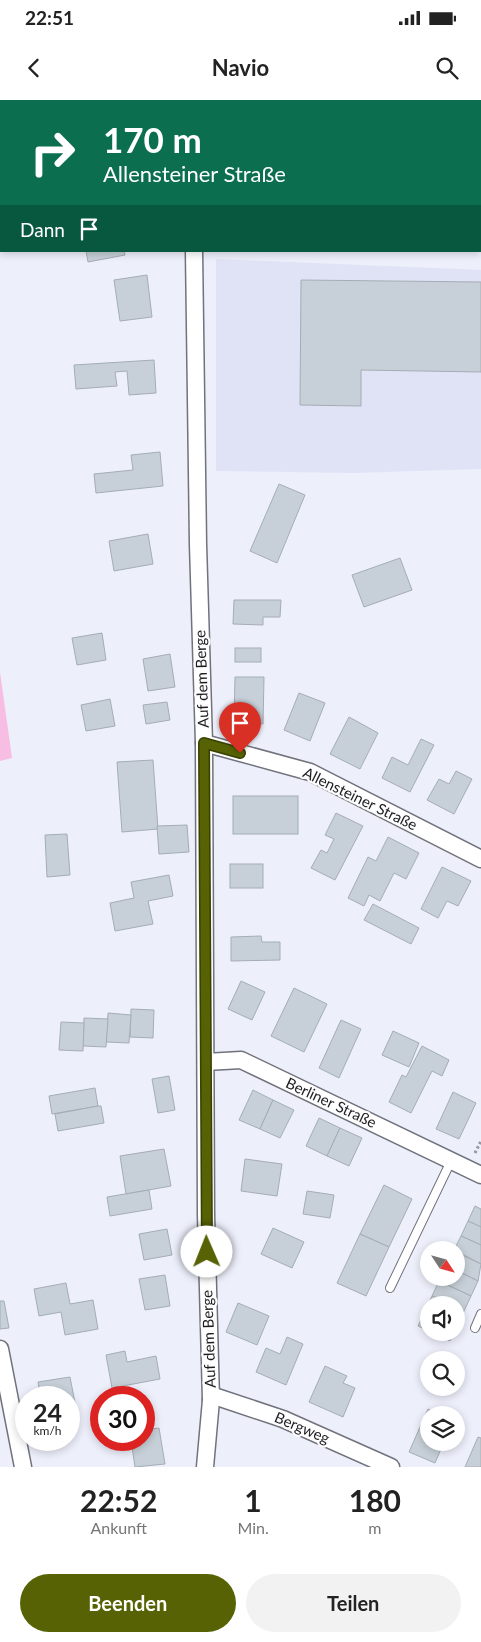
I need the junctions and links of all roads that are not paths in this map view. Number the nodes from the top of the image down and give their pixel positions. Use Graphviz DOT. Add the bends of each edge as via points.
graph roads {
  1 [pos="194,252"];
  2 [pos="204,743"];
  3 [pos="481,859"];
  4 [pos="206,1062"];
  5 [pos="451,1160"];
  6 [pos="481,1174"];
  7 [pos="390,1288"];
  8 [pos="481,1314"];
  9 [pos="475,1328"];
  10 [pos="0,1349"];
  11 [pos="4,1389"];
  12 [pos="211,1400"];
  13 [pos="23,1467"];
  14 [pos="205,1467"];
  15 [pos="391,1467"];
  1 -- 2 [label="street, Auf dem Berge"];
  2 -- 3 [label="street, Allensteiner Straße" via="310,772"];
  2 -- 4 [label="street, Auf dem Berge"];
  4 -- 5 [label="street, Berliner Straße" via="241,1060"];
  4 -- 12 [label="street, Auf dem Berge"];
  5 -- 6 [label="street, Berliner Straße"];
  5 -- 7 [label="lane"];
  8 -- 9 [label="lane"];
  10 -- 11 [label="street"];
  11 -- 13 [label="street"];
  12 -- 14 [label="street, Auf dem Berge"];
  12 -- 15 [label="street, Bergweg" via="217,1397 283,1419"];
}
